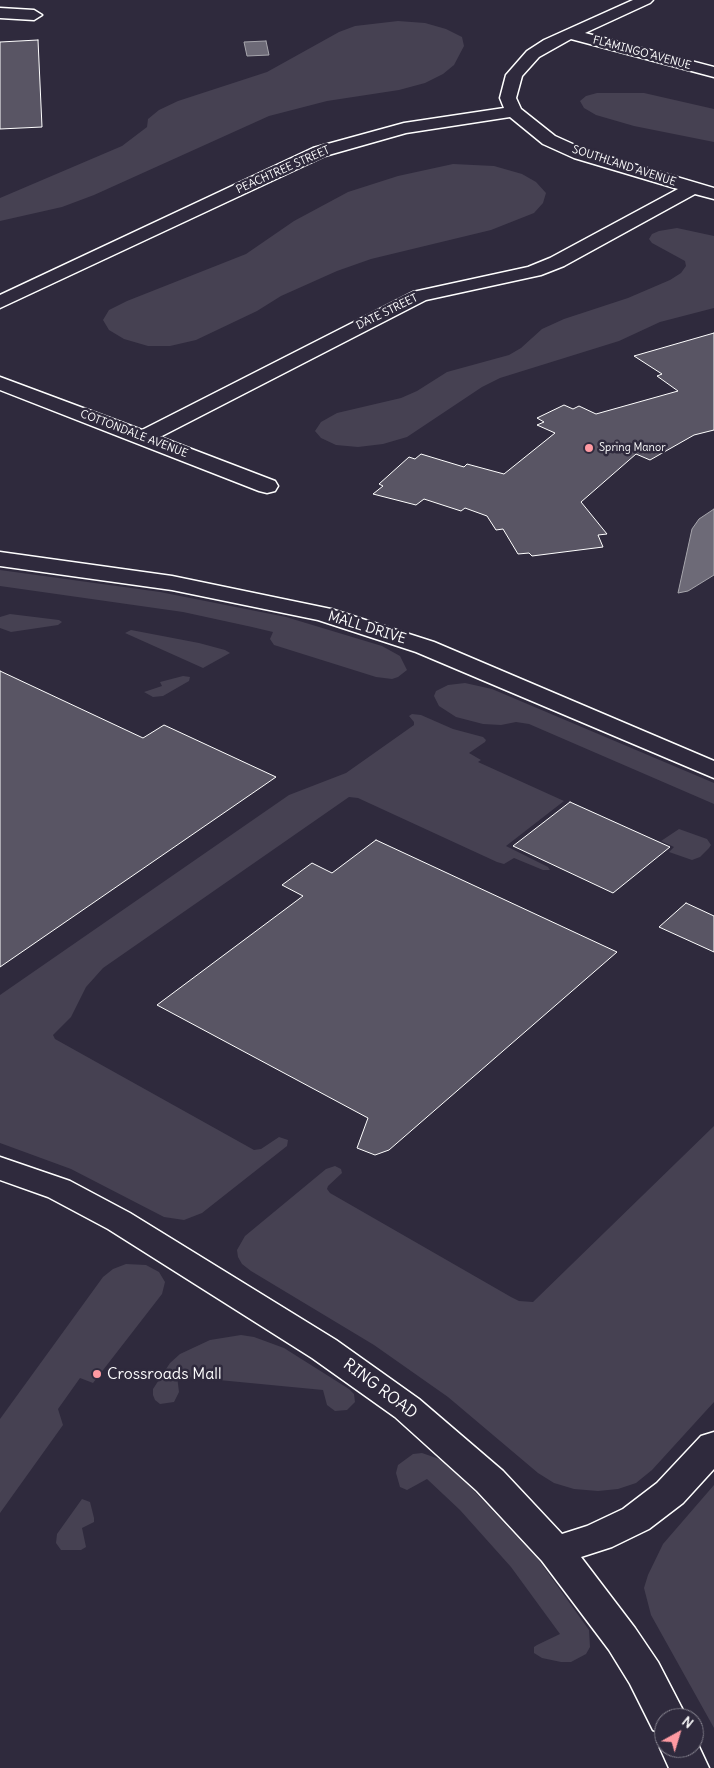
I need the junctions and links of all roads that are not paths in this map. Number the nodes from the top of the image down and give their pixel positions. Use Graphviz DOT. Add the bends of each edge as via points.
graph roads {
  1 [pos="6,0"];
  2 [pos="645,0"];
  3 [pos="0,13"];
  4 [pos="570,34"];
  5 [pos="714,72"];
  6 [pos="514,111"];
  7 [pos="693,188"];
  8 [pos="714,194"];
  9 [pos="0,302"];
  10 [pos="0,383"];
  11 [pos="145,437"];
  12 [pos="267,486"];
  13 [pos="0,559"];
  14 [pos="714,770"];
  15 [pos="0,1168"];
  16 [pos="714,1446"];
  17 [pos="555,1551"];
  18 [pos="662,1708"];
  1 -- 3 [label="street" via="23,5 34,15"];
  2 -- 4 [label="street"];
  4 -- 5 [label="street, FLAMINGO AVENUE"];
  4 -- 6 [label="street" via="533,54 514,75 508,98"];
  6 -- 7 [label="street, SOUTHLAND AVENUE" via="549,140 580,154"];
  6 -- 9 [label="street, PEACHTREE STREET" via="404,128 319,152"];
  7 -- 8 [label="street, SOUTHLAND AVENUE"];
  7 -- 11 [label="street, DATE STREET" via="557,262 534,271 420,296"];
  10 -- 11 [label="street, COTTONDALE AVENUE"];
  11 -- 12 [label="street, COTTONDALE AVENUE"];
  13 -- 14 [label="street, MALL DRIVE" via="172,583 324,614 425,647"];
  15 -- 17 [label="street, RING ROAD" via="59,1189 102,1211 332,1354 407,1408 449,1444 490,1481"];
  16 -- 17 [label="street" via="670,1493 636,1520 599,1537"];
  17 -- 18 [label="street, RING ROAD" via="622,1639"];
}
